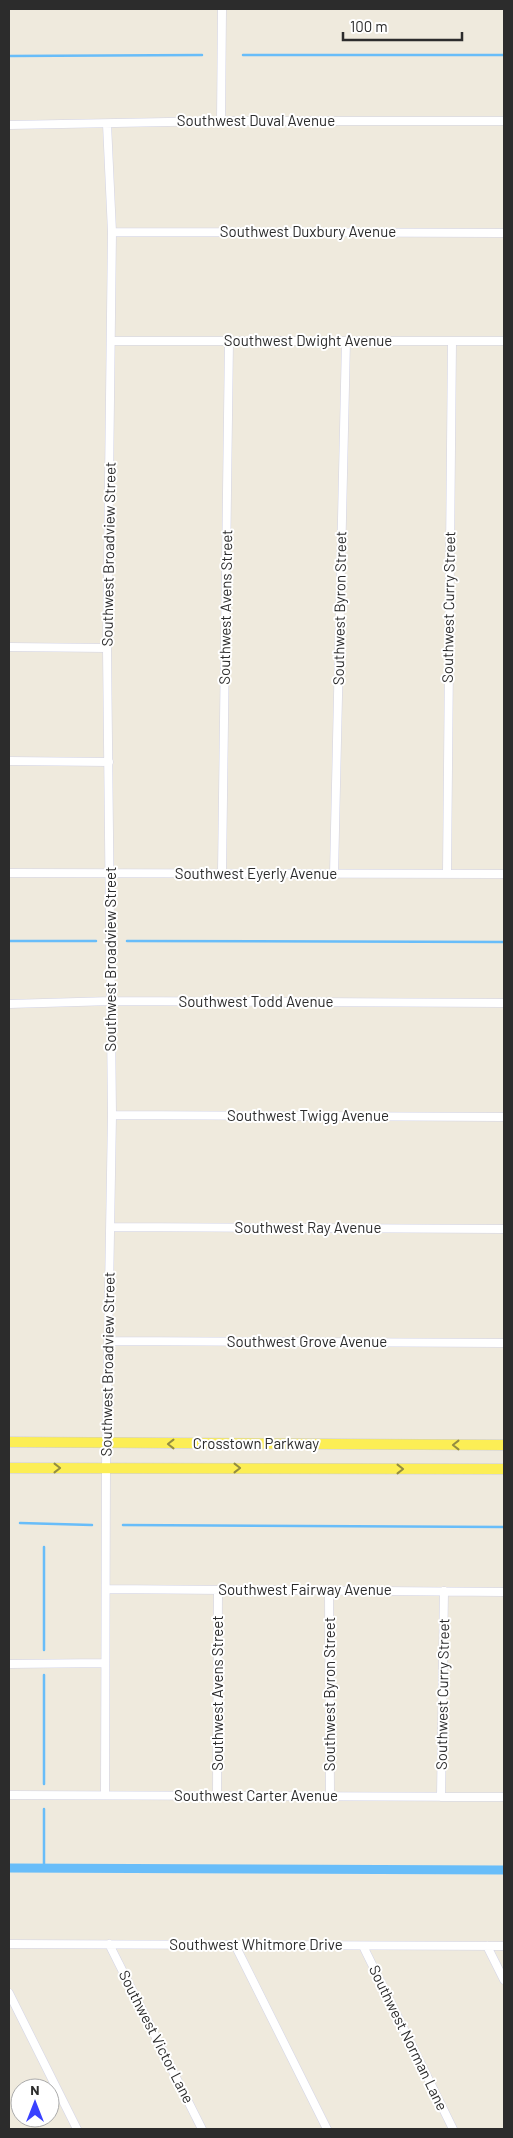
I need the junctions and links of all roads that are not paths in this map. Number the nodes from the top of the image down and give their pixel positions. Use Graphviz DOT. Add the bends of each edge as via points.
graph roads {
  1 [pos="222,9"];
  2 [pos="221,121"];
  3 [pos="504,121"];
  4 [pos="108,124"];
  5 [pos="9,125"];
  6 [pos="112,232"];
  7 [pos="504,233"];
  8 [pos="111,341"];
  9 [pos="229,341"];
  10 [pos="346,341"];
  11 [pos="452,341"];
  12 [pos="504,341"];
  13 [pos="9,647"];
  14 [pos="108,648"];
  15 [pos="9,761"];
  16 [pos="109,762"];
  17 [pos="9,873"];
  18 [pos="222,873"];
  19 [pos="447,873"];
  20 [pos="111,874"];
  21 [pos="334,874"];
  22 [pos="504,874"];
  23 [pos="112,1001"];
  24 [pos="504,1003"];
  25 [pos="9,1004"];
  26 [pos="112,1115"];
  27 [pos="504,1117"];
  28 [pos="111,1227"];
  29 [pos="504,1229"];
  30 [pos="109,1340"];
  31 [pos="504,1343"];
  32 [pos="9,1442"];
  33 [pos="106,1443"];
  34 [pos="504,1445"];
  35 [pos="9,1468"];
  36 [pos="106,1468"];
  37 [pos="504,1469"];
  38 [pos="106,1589"];
  39 [pos="218,1590"];
  40 [pos="329,1590"];
  41 [pos="444,1591"];
  42 [pos="504,1592"];
  43 [pos="105,1663"];
  44 [pos="9,1664"];
  45 [pos="9,1795"];
  46 [pos="105,1795"];
  47 [pos="218,1796"];
  48 [pos="330,1797"];
  49 [pos="441,1797"];
  50 [pos="504,1797"];
  51 [pos="9,1944"];
  52 [pos="109,1944"];
  53 [pos="235,1945"];
  54 [pos="363,1946"];
  55 [pos="487,1946"];
  56 [pos="504,1946"];
  57 [pos="504,1980"];
  58 [pos="9,1993"];
  59 [pos="77,2129"];
  60 [pos="202,2129"];
  61 [pos="327,2129"];
  62 [pos="453,2129"];
  1 -- 2 [label="street"];
  2 -- 3 [label="street, Southwest Duval Avenue"];
  2 -- 4 [label="street, Southwest Duval Avenue"];
  4 -- 5 [label="street, Southwest Duval Avenue"];
  4 -- 6 [label="street, Southwest Broadview Street"];
  6 -- 7 [label="street, Southwest Duxbury Avenue"];
  6 -- 8 [label="street, Southwest Broadview Street"];
  8 -- 9 [label="street, Southwest Dwight Avenue"];
  8 -- 14 [label="street, Southwest Broadview Street"];
  9 -- 10 [label="street, Southwest Dwight Avenue"];
  9 -- 18 [label="street, Southwest Avens Street"];
  10 -- 11 [label="street, Southwest Dwight Avenue"];
  10 -- 21 [label="street, Southwest Byron Street"];
  11 -- 12 [label="street, Southwest Dwight Avenue"];
  11 -- 19 [label="street, Southwest Curry Street"];
  13 -- 14 [label="street"];
  14 -- 16 [label="street, Southwest Broadview Street"];
  15 -- 16 [label="street"];
  16 -- 20 [label="street, Southwest Broadview Street"];
  17 -- 20 [label="street, Southwest Eyerly Avenue"];
  18 -- 20 [label="street, Southwest Eyerly Avenue"];
  18 -- 21 [label="street, Southwest Eyerly Avenue"];
  19 -- 21 [label="street, Southwest Eyerly Avenue"];
  19 -- 22 [label="street, Southwest Eyerly Avenue"];
  20 -- 23 [label="street, Southwest Broadview Street"];
  23 -- 24 [label="street, Southwest Todd Avenue"];
  23 -- 25 [label="street, Southwest Todd Avenue"];
  23 -- 26 [label="street, Southwest Broadview Street"];
  26 -- 27 [label="street, Southwest Twigg Avenue"];
  26 -- 28 [label="street, Southwest Broadview Street"];
  28 -- 29 [label="street, Southwest Ray Avenue"];
  28 -- 30 [label="street, Southwest Broadview Street"];
  30 -- 31 [label="street, Southwest Grove Avenue"];
  30 -- 33 [label="street, Southwest Broadview Street"];
  32 -- 33 [label="main road, Crosstown Parkway"];
  34 -- 33 [label="main road, Crosstown Parkway, one-way"];
  33 -- 36 [label="street, Southwest Broadview Street"];
  35 -- 36 [label="main road, Crosstown Parkway, one-way"];
  36 -- 37 [label="main road, Crosstown Parkway, one-way"];
  36 -- 38 [label="street, Southwest Broadview Street"];
  38 -- 39 [label="street, Southwest Fairway Avenue"];
  38 -- 43 [label="street, Southwest Broadview Street"];
  39 -- 40 [label="street, Southwest Fairway Avenue"];
  39 -- 47 [label="street, Southwest Avens Street"];
  40 -- 41 [label="street, Southwest Fairway Avenue"];
  40 -- 48 [label="street, Southwest Byron Street"];
  41 -- 42 [label="street, Southwest Fairway Avenue"];
  41 -- 49 [label="street, Southwest Curry Street"];
  43 -- 44 [label="street"];
  43 -- 46 [label="street, Southwest Broadview Street"];
  45 -- 46 [label="street, Southwest Carter Avenue"];
  46 -- 47 [label="street, Southwest Carter Avenue"];
  47 -- 48 [label="street, Southwest Carter Avenue"];
  48 -- 49 [label="street, Southwest Carter Avenue"];
  49 -- 50 [label="street, Southwest Carter Avenue"];
  51 -- 52 [label="street, Southwest Whitmore Drive"];
  52 -- 53 [label="street, Southwest Whitmore Drive"];
  52 -- 60 [label="street, Southwest Victor Lane"];
  53 -- 54 [label="street, Southwest Whitmore Drive"];
  53 -- 61 [label="street"];
  54 -- 55 [label="street, Southwest Whitmore Drive"];
  54 -- 62 [label="street, Southwest Norman Lane"];
  55 -- 56 [label="street, Southwest Whitmore Drive"];
  55 -- 57 [label="street"];
  58 -- 59 [label="street"];
}
